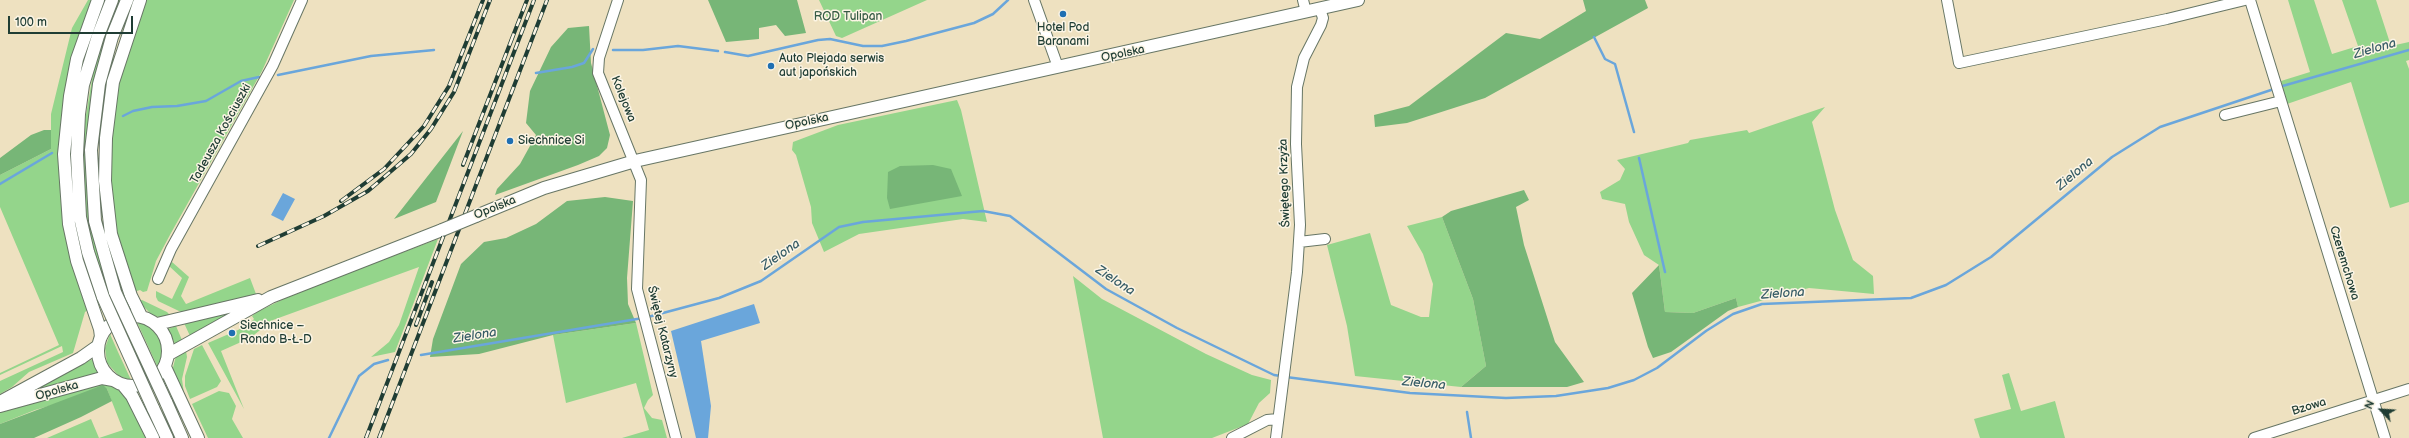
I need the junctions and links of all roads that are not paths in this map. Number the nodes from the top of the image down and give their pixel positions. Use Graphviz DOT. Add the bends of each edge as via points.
graph roads {
  1 [pos="98,0"];
  2 [pos="112,0"];
  3 [pos="128,0"];
  4 [pos="140,0"];
  5 [pos="302,0"];
  6 [pos="618,0"];
  7 [pos="1034,0"];
  8 [pos="1303,0"];
  9 [pos="1358,0"];
  10 [pos="1947,0"];
  11 [pos="2245,0"];
  12 [pos="2250,0"];
  13 [pos="1320,9"];
  14 [pos="1306,12"];
  15 [pos="1058,68"];
  16 [pos="2280,98"];
  17 [pos="2225,116"];
  18 [pos="635,160"];
  19 [pos="1325,239"];
  20 [pos="1299,242"];
  21 [pos="158,279"];
  22 [pos="271,297"];
  23 [pos="141,316"];
  24 [pos="157,324"];
  25 [pos="99,342"];
  26 [pos="169,354"];
  27 [pos="165,368"];
  28 [pos="118,383"];
  29 [pos="2409,389"];
  30 [pos="2373,400"];
  31 [pos="0,402"];
  32 [pos="0,406"];
  33 [pos="1278,419"];
  34 [pos="2276,435"];
  35 [pos="153,438"];
  36 [pos="167,438"];
  37 [pos="182,438"];
  38 [pos="198,438"];
  39 [pos="676,438"];
  40 [pos="1232,438"];
  41 [pos="1276,438"];
  42 [pos="2254,438"];
  43 [pos="2384,438"];
  1 -- 25 [label="main road" via="73,75 64,154 69,224 77,261 100,329"];
  2 -- 36 [label="main road, bridge" via="83,85 77,155 80,217 103,297"];
  3 -- 37 [label="main road, bridge" via="112,37 99,84 91,150 95,221 115,292"];
  4 -- 23 [label="main road" via="113,82 106,138 105,181 111,234 131,296"];
  5 -- 21 [label="street, Tadeusza Kościuszki" via="266,78 171,249"];
  6 -- 18 [label="street, Kolejowa" via="599,58 598,73 606,97"];
  7 -- 15 [label="street"];
  8 -- 14 [label="street"];
  9 -- 13 [label="main road, Opolska"];
  10 -- 11 [label="street" via="1959,63"];
  12 -- 16 [label="street, Czeremchowa"];
  13 -- 14 [label="main road, Opolska"];
  13 -- 20 [label="street, Świętego Krzyża" via="1322,25 1304,58 1297,87"];
  14 -- 15 [label="main road, Opolska"];
  15 -- 18 [label="main road, Opolska"];
  16 -- 17 [label="street"];
  16 -- 30 [label="street, Czeremchowa"];
  18 -- 22 [label="main road, Opolska, bridge" via="544,188"];
  18 -- 39 [label="street, Świętej Katarzyny" via="641,180 636,280"];
  19 -- 20 [label="street"];
  20 -- 33 [label="street, Świętego Krzyża" via="1298,272"];
  22 -- 24 [label="main road, Opolska"];
  22 -- 26 [label="main road, Opolska"];
  23 -- 24 [label="main road"];
  23 -- 25 [label="main road" via="117,319 110,324"];
  24 -- 26 [label="main road" via="168,343"];
  25 -- 28 [label="main road" via="99,359 104,371"];
  25 -- 31 [label="main road, Opolska" via="81,358"];
  26 -- 27 [label="main road"];
  27 -- 28 [label="main road" via="147,384 139,386"];
  27 -- 38 [label="main road"];
  28 -- 32 [label="main road, Opolska" via="102,378"];
  28 -- 35 [label="main road" via="132,396"];
  29 -- 30 [label="street, Bzowa"];
  30 -- 34 [label="street, Bzowa"];
  30 -- 43 [label="street, Czeremchowa"];
  33 -- 40 [label="street" via="1267,420"];
  33 -- 41 [label="street"];
  34 -- 42 [label="street, Bzowa"];
}
